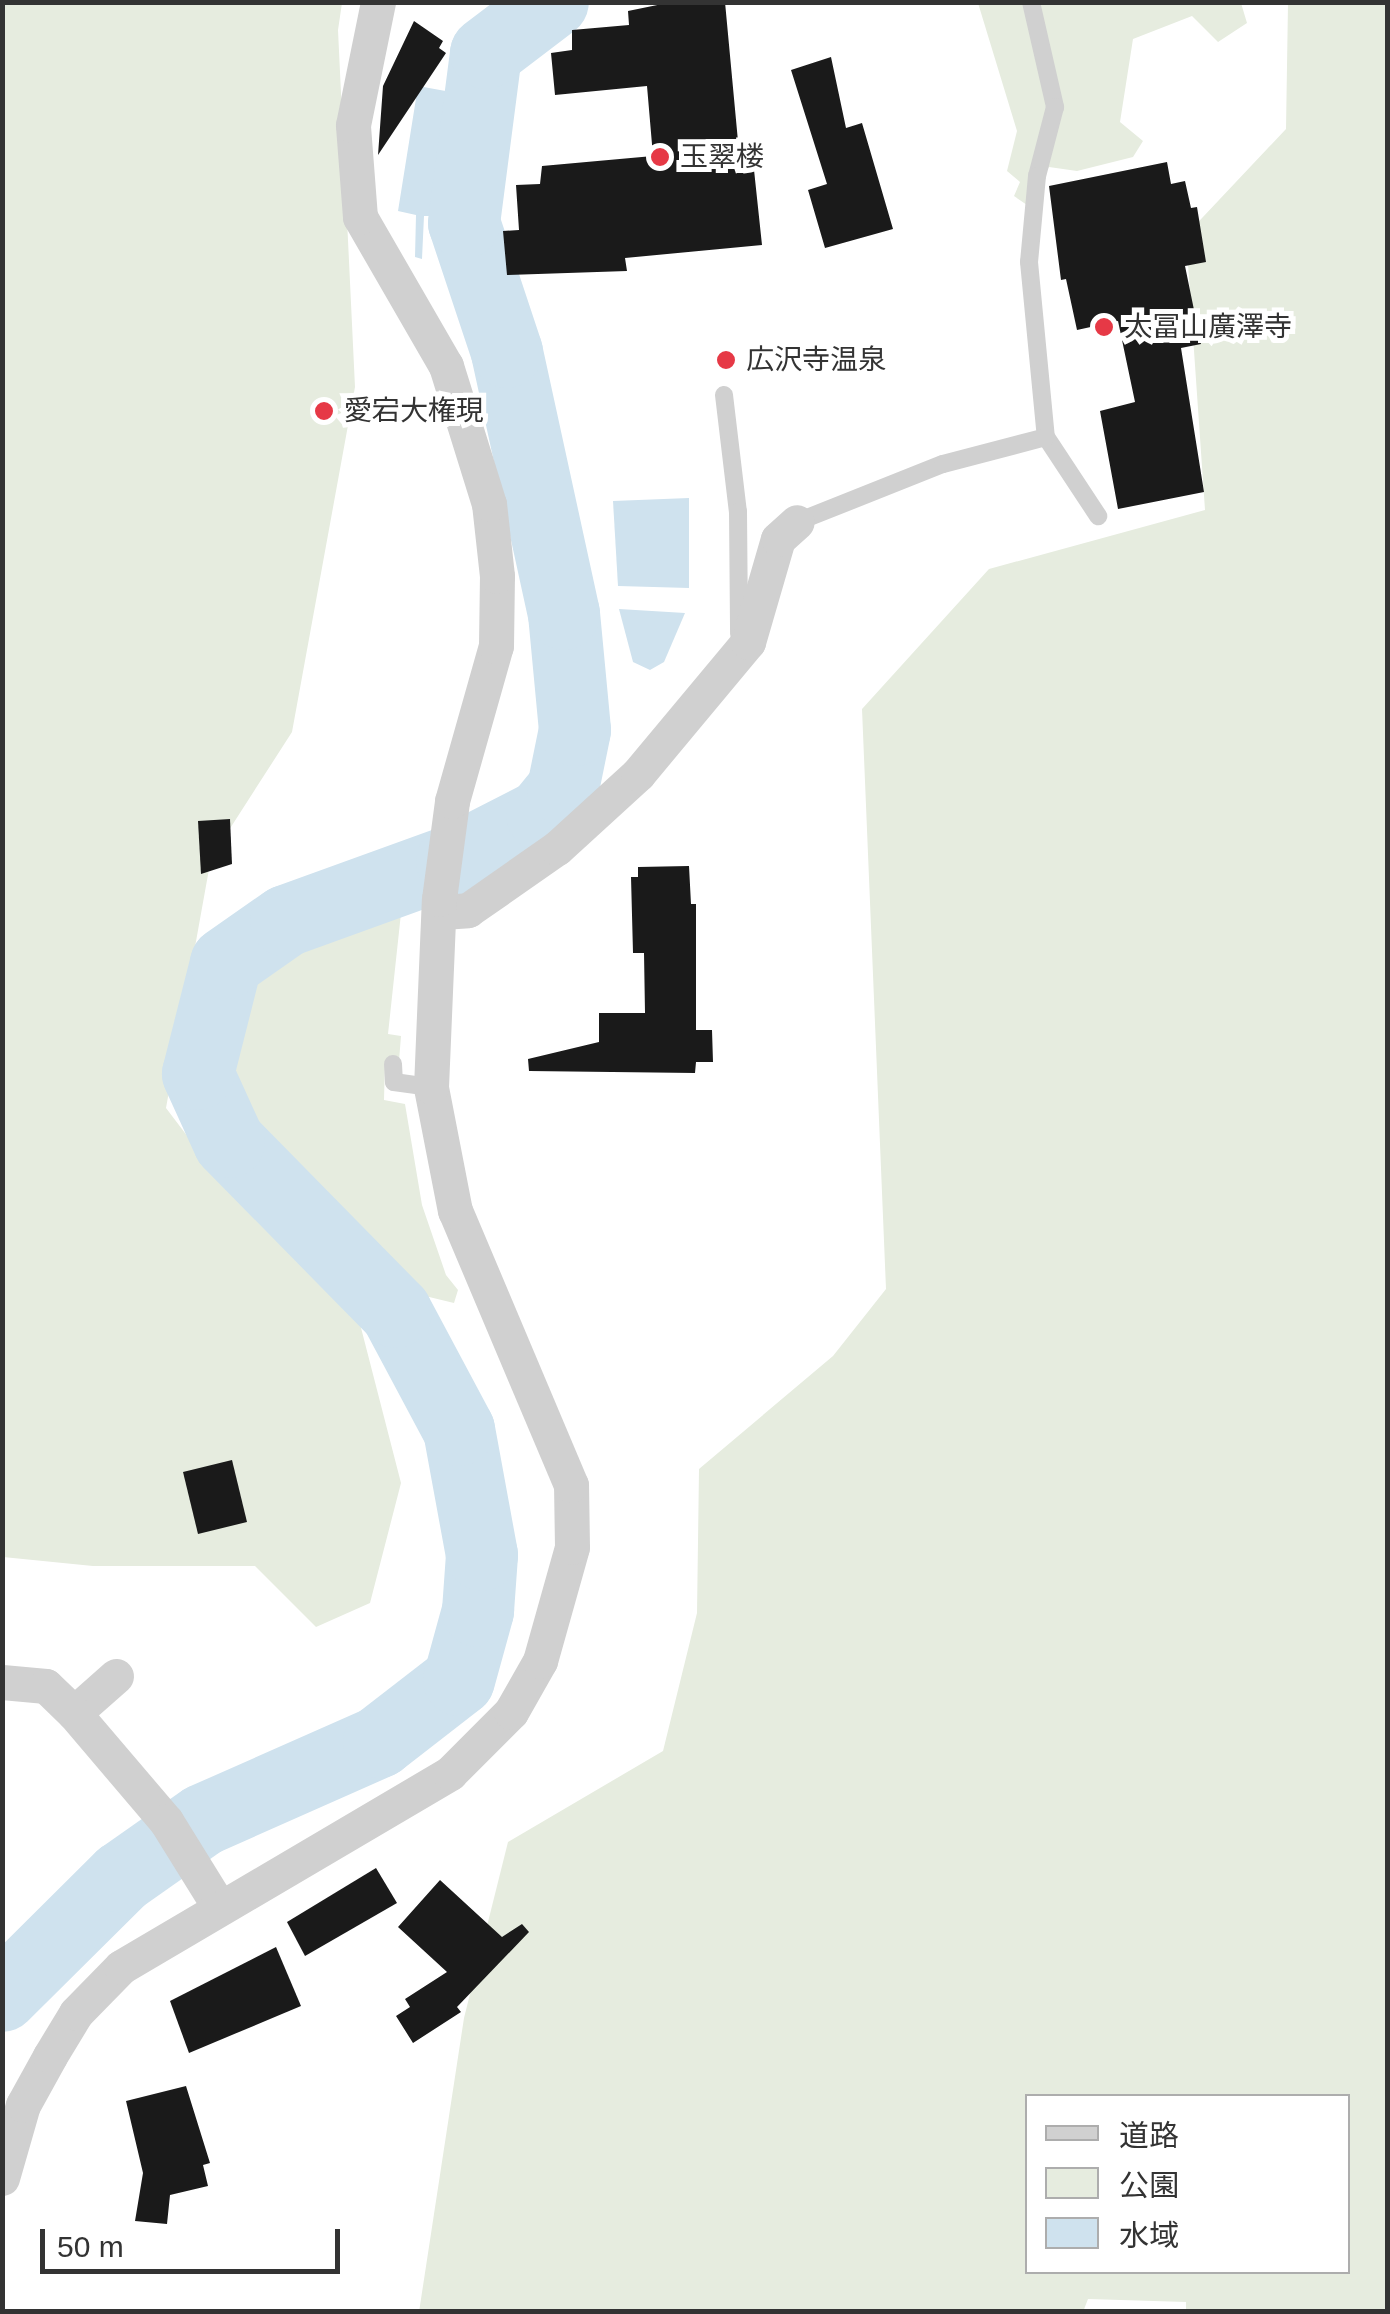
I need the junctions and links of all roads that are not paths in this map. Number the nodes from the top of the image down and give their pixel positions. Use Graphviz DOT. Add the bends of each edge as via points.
graph roads {
  1 [pos="378,2"];
  2 [pos="1032,2"];
  3 [pos="724,395"];
  4 [pos="1046,437"];
  5 [pos="1098,516"];
  6 [pos="797,522"];
  7 [pos="738,654"];
  8 [pos="440,905"];
  9 [pos="393,1064"];
  10 [pos="431,1087"];
  11 [pos="116,1676"];
  12 [pos="2,1682"];
  13 [pos="74,1713"];
  14 [pos="218,1905"];
  15 [pos="2,2178"];
  1 -- 8 [label="street" via="353,125 360,218 446,366 490,504 497,576 496,646 452,801"];
  2 -- 4 [label="lane" via="1055,107 1037,176 1029,262"];
  3 -- 7 [label="lane" via="738,512"];
  4 -- 5 [label="lane"];
  4 -- 6 [label="lane" via="943,464"];
  6 -- 7 [label="street" via="778,539 755,627"];
  7 -- 8 [label="street" via="608,806 468,910"];
  8 -- 10 [label="street"];
  9 -- 10 [label="lane" via="394,1082"];
  10 -- 14 [label="street" via="455,1211 571,1485 572,1547 563,1596 540,1661 512,1712 450,1773"];
  11 -- 13 [label="street"];
  12 -- 13 [label="street" via="46,1686"];
  13 -- 14 [label="street" via="166,1821"];
  14 -- 15 [label="street" via="144,1949 76,2013 23,2105"];
}
